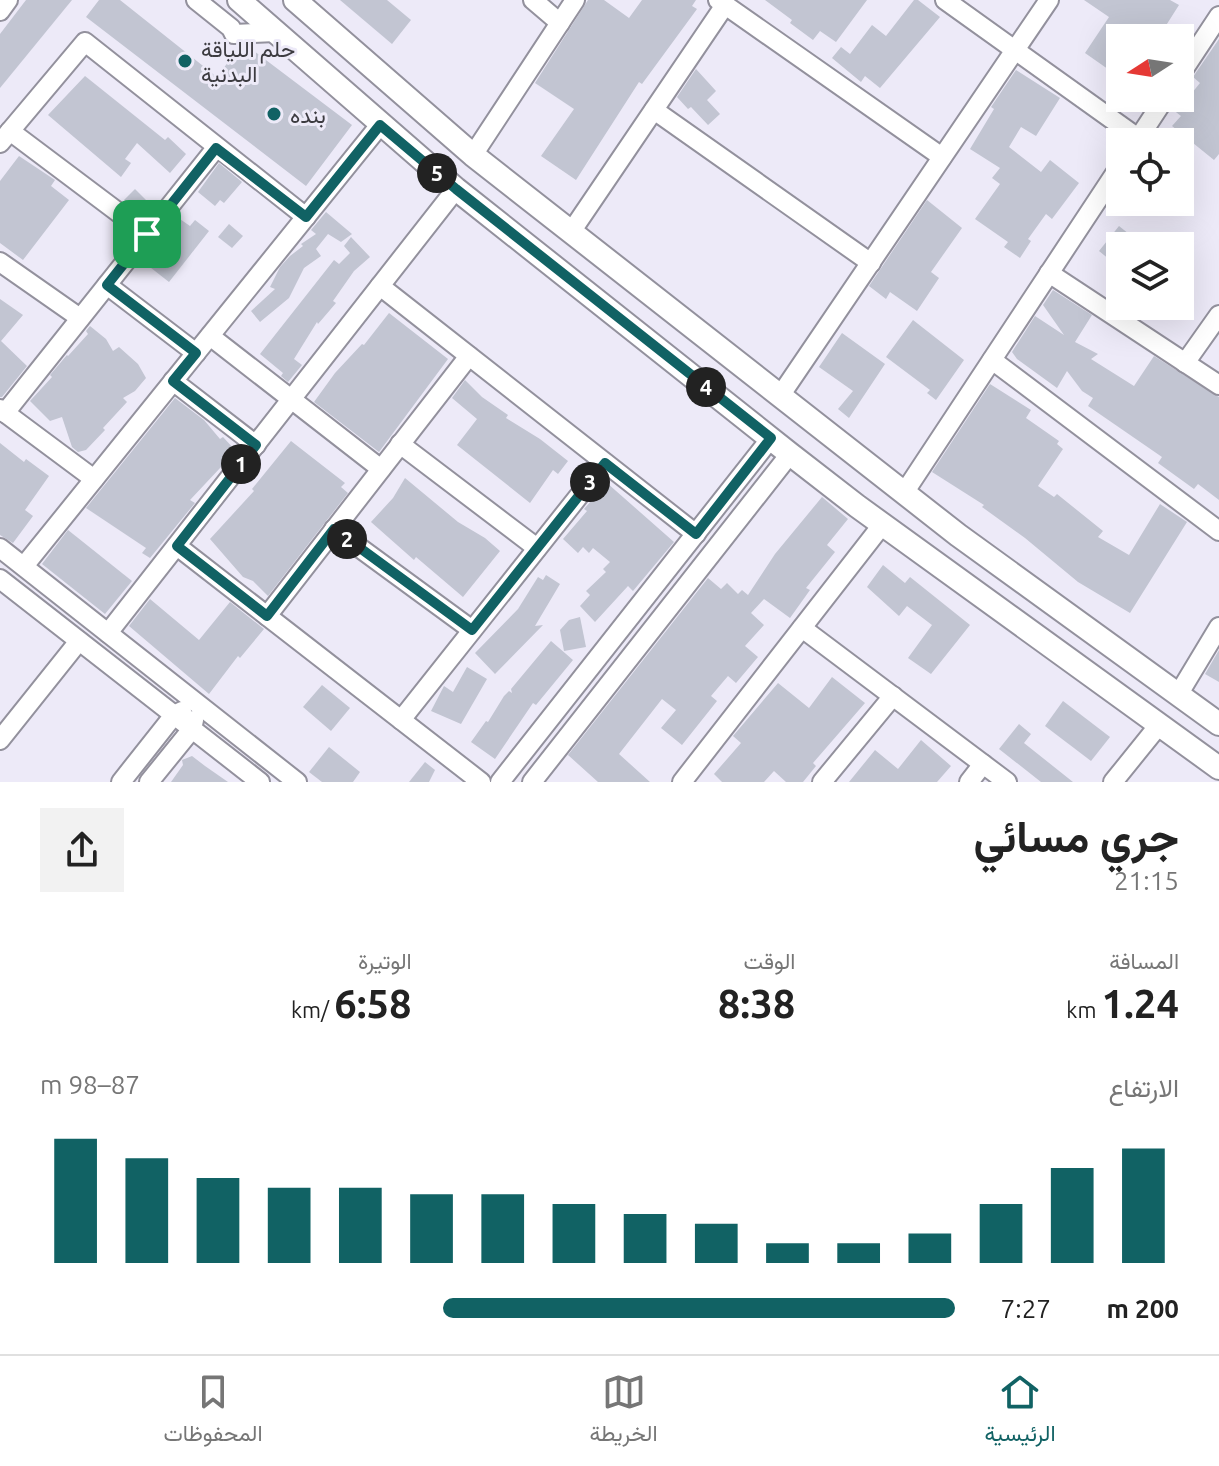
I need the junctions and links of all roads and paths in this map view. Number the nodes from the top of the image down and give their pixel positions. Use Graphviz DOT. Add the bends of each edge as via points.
graph roads {
  1 [pos="8,0"];
  2 [pos="196,0"];
  3 [pos="239,0"];
  4 [pos="296,0"];
  5 [pos="533,0"];
  6 [pos="575,0"];
  7 [pos="945,0"];
  8 [pos="1049,0"];
  9 [pos="722,3"];
  10 [pos="0,11"];
  11 [pos="1219,16"];
  12 [pos="560,23"];
  13 [pos="275,32"];
  14 [pos="1015,50"];
  15 [pos="1194,54"];
  16 [pos="654,110"];
  17 [pos="380,125"];
  18 [pos="1121,128"];
  19 [pos="5,137"];
  20 [pos="216,148"];
  21 [pos="473,155"];
  22 [pos="942,157"];
  23 [pos="1106,187"];
  24 [pos="456,189"];
  25 [pos="306,217"];
  26 [pos="571,232"];
  27 [pos="147,234"];
  28 [pos="0,262"];
  29 [pos="871,263"];
  30 [pos="1049,273"];
  31 [pos="107,285"];
  32 [pos="380,286"];
  33 [pos="1219,315"];
  34 [pos="80,318"];
  35 [pos="210,336"];
  36 [pos="196,353"];
  37 [pos="469,356"];
  38 [pos="992,360"];
  39 [pos="1185,363"];
  40 [pos="173,381"];
  41 [pos="1219,385"];
  42 [pos="780,396"];
  43 [pos="292,399"];
  44 [pos="2,411"];
  45 [pos="771,438"];
  46 [pos="400,444"];
  47 [pos="256,445"];
  48 [pos="790,454"];
  49 [pos="605,463"];
  50 [pos="381,469"];
  51 [pos="94,479"];
  52 [pos="904,493"];
  53 [pos="882,525"];
  54 [pos="334,529"];
  55 [pos="1219,531"];
  56 [pos="696,534"];
  57 [pos="177,546"];
  58 [pos="0,548"];
  59 [pos="537,548"];
  60 [pos="24,566"];
  61 [pos="0,579"];
  62 [pos="267,616"];
  63 [pos="1219,627"];
  64 [pos="802,628"];
  65 [pos="472,630"];
  66 [pos="108,633"];
  67 [pos="79,641"];
  68 [pos="1178,695"];
  69 [pos="893,696"];
  70 [pos="198,704"];
  71 [pos="174,715"];
  72 [pos="401,720"];
  73 [pos="1219,724"];
  74 [pos="1159,725"];
  75 [pos="192,729"];
  76 [pos="2,732"];
  77 [pos="983,764"];
  78 [pos="1219,768"];
  79 [pos="693,778"];
  80 [pos="121,782"];
  81 [pos="149,782"];
  82 [pos="260,782"];
  83 [pos="297,782"];
  84 [pos="481,782"];
  85 [pos="500,782"];
  86 [pos="532,782"];
  87 [pos="822,782"];
  88 [pos="969,782"];
  89 [pos="1007,782"];
  90 [pos="1113,782"];
  1 -- 10 [label="street"];
  2 -- 13 [label="street" via="234,34"];
  3 -- 13 [label="main road"];
  4 -- 21 [label="main road"];
  5 -- 12 [label="street"];
  6 -- 12 [label="street"];
  7 -- 14 [label="street"];
  8 -- 14 [label="street"];
  9 -- 16 [label="street"];
  9 -- 22 [label="street"];
  11 -- 15 [label="street"];
  12 -- 21 [label="street"];
  13 -- 17 [label="main road"];
  14 -- 18 [label="street"];
  14 -- 22 [label="street"];
  16 -- 26 [label="street"];
  16 -- 29 [label="street"];
  17 -- 24 [label="main road"];
  17 -- 25 [label="street"];
  19 -- 20 [label="street" via="85,42"];
  19 -- 27 [label="street"];
  20 -- 25 [label="street"];
  20 -- 27 [label="street"];
  21 -- 26 [label="main road"];
  22 -- 29 [label="street"];
  23 -- 30 [label="street"];
  24 -- 32 [label="street"];
  24 -- 45 [label="main road"];
  25 -- 35 [label="street"];
  26 -- 42 [label="main road"];
  27 -- 31 [label="street"];
  28 -- 34 [label="street"];
  29 -- 42 [label="street"];
  30 -- 38 [label="street"];
  30 -- 39 [label="street"];
  31 -- 34 [label="street"];
  31 -- 36 [label="street"];
  32 -- 37 [label="street"];
  32 -- 43 [label="street"];
  33 -- 39 [label="street"];
  34 -- 44 [label="street"];
  35 -- 36 [label="street"];
  35 -- 43 [label="street"];
  36 -- 40 [label="street"];
  37 -- 46 [label="street"];
  37 -- 49 [label="street"];
  38 -- 52 [label="street"];
  38 -- 55 [label="street"];
  39 -- 41 [label="street"];
  40 -- 47 [label="street"];
  40 -- 51 [label="street"];
  42 -- 52 [label="main road"];
  43 -- 47 [label="street"];
  43 -- 50 [label="street"];
  44 -- 51 [label="street"];
  45 -- 48 [label="main road"];
  45 -- 56 [label="street"];
  46 -- 50 [label="street"];
  46 -- 59 [label="street"];
  47 -- 57 [label="street"];
  48 -- 53 [label="main road"];
  48 -- 86 [label="street"];
  49 -- 56 [label="street"];
  49 -- 59 [label="street"];
  50 -- 54 [label="street"];
  51 -- 60 [label="street"];
  52 -- 68 [label="main road"];
  53 -- 64 [label="street"];
  53 -- 74 [label="main road"];
  54 -- 62 [label="street"];
  54 -- 65 [label="street"];
  56 -- 85 [label="street"];
  57 -- 62 [label="street"];
  57 -- 66 [label="street"];
  58 -- 60 [label="street"];
  59 -- 65 [label="street"];
  60 -- 66 [label="street"];
  61 -- 67 [label="street"];
  62 -- 72 [label="street"];
  63 -- 68 [label="street"];
  64 -- 69 [label="street"];
  64 -- 79 [label="street"];
  65 -- 72 [label="street"];
  66 -- 70 [label="street"];
  67 -- 71 [label="street"];
  67 -- 76 [label="street"];
  68 -- 73 [label="main road"];
  69 -- 77 [label="street"];
  69 -- 87 [label="street"];
  70 -- 71 [label="street"];
  70 -- 75 [label="street"];
  70 -- 83 [label="street"];
  71 -- 75 [label="street"];
  71 -- 80 [label="street"];
  72 -- 84 [label="street"];
  74 -- 78 [label="main road"];
  74 -- 90 [label="street"];
  75 -- 81 [label="street"];
  75 -- 82 [label="street"];
  77 -- 88 [label="street"];
  77 -- 89 [label="street"];
}
